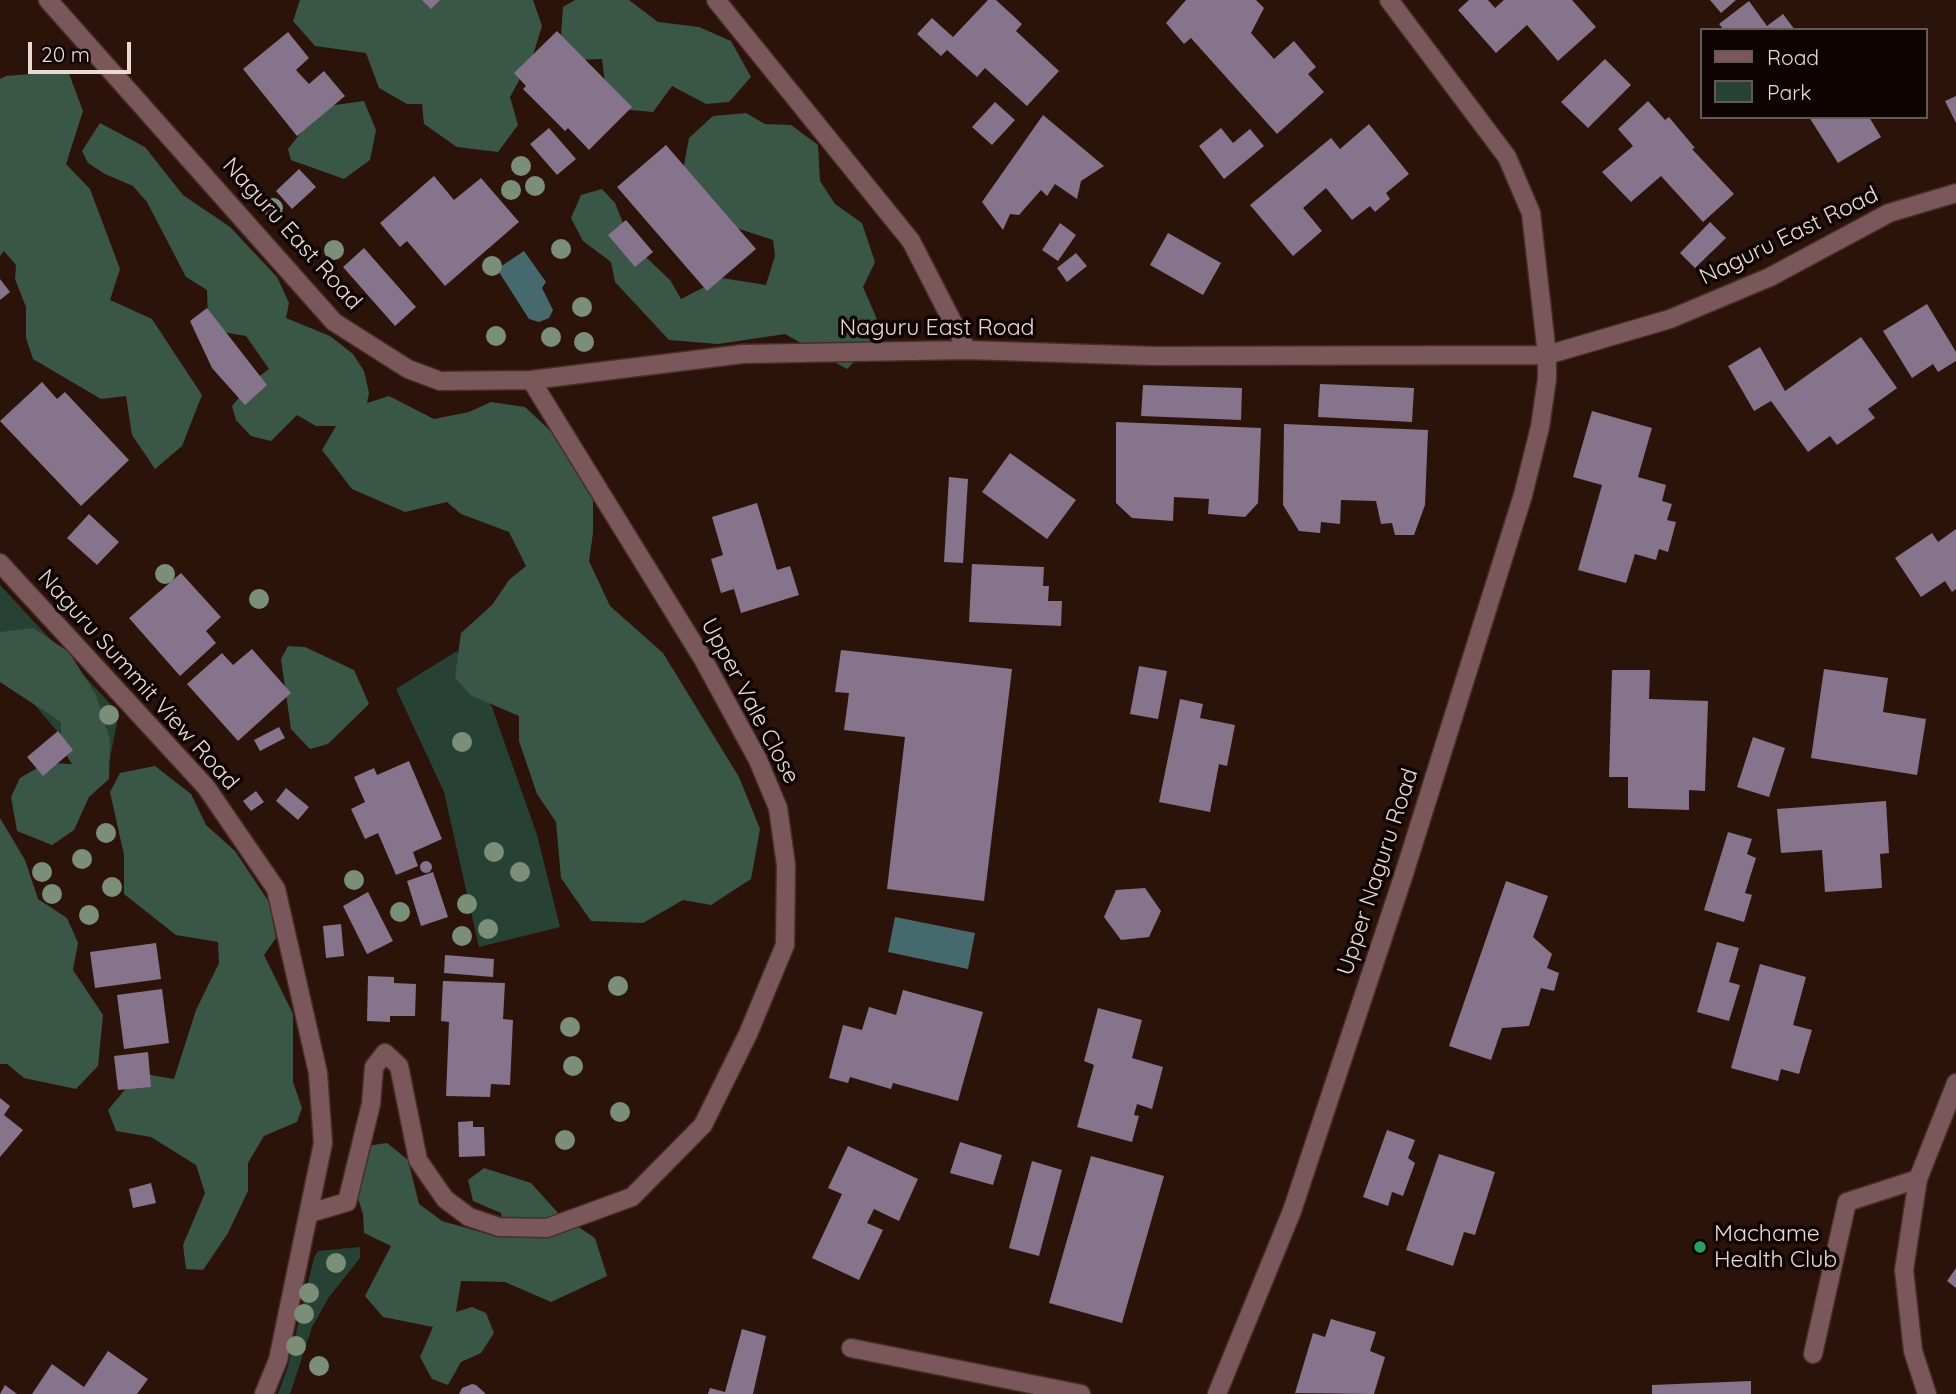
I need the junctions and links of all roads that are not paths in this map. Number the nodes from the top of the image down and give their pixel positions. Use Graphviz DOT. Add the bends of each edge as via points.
graph roads {
  1 [pos="48,0"];
  2 [pos="716,0"];
  3 [pos="1389,0"];
  4 [pos="1956,193"];
  5 [pos="967,351"];
  6 [pos="1547,355"];
  7 [pos="531,380"];
  8 [pos="0,564"];
  9 [pos="1956,1083"];
  10 [pos="1919,1179"];
  11 [pos="310,1213"];
  12 [pos="851,1348"];
  13 [pos="1813,1354"];
  14 [pos="264,1394"];
  15 [pos="1081,1394"];
  16 [pos="1217,1394"];
  17 [pos="1927,1394"];
  1 -- 7 [label="street, Naguru East Road" via="334,322 385,357 440,381"];
  2 -- 5 [label="street" via="911,241"];
  3 -- 6 [label="street, Upper Naguru Road" via="1507,158 1531,214"];
  4 -- 6 [label="street, Naguru East Road" via="1888,213 1770,277 1670,319"];
  5 -- 6 [label="street, Naguru East Road" via="1154,356"];
  5 -- 7 [label="street, Naguru East Road" via="743,354"];
  6 -- 16 [label="street, Upper Naguru Road" via="1540,428 1523,495 1403,877 1292,1211"];
  7 -- 11 [label="street, Upper Vale Close" via="704,659 758,760 779,819 786,866 785,945 704,1125 632,1197 547,1228 499,1227 469,1217 445,1199 418,1160 399,1066 384,1053 374,1067 371,1104 347,1202"];
  8 -- 11 [label="street, Naguru Summit View Road" via="206,788 276,889 318,1073 323,1143"];
  9 -- 10 [label="street"];
  10 -- 13 [label="street" via="1847,1202"];
  10 -- 17 [label="street" via="1904,1270 1913,1351"];
  11 -- 14 [label="street, Naguru Summit View Road" via="278,1360"];
  12 -- 15 [label="street"];
}
